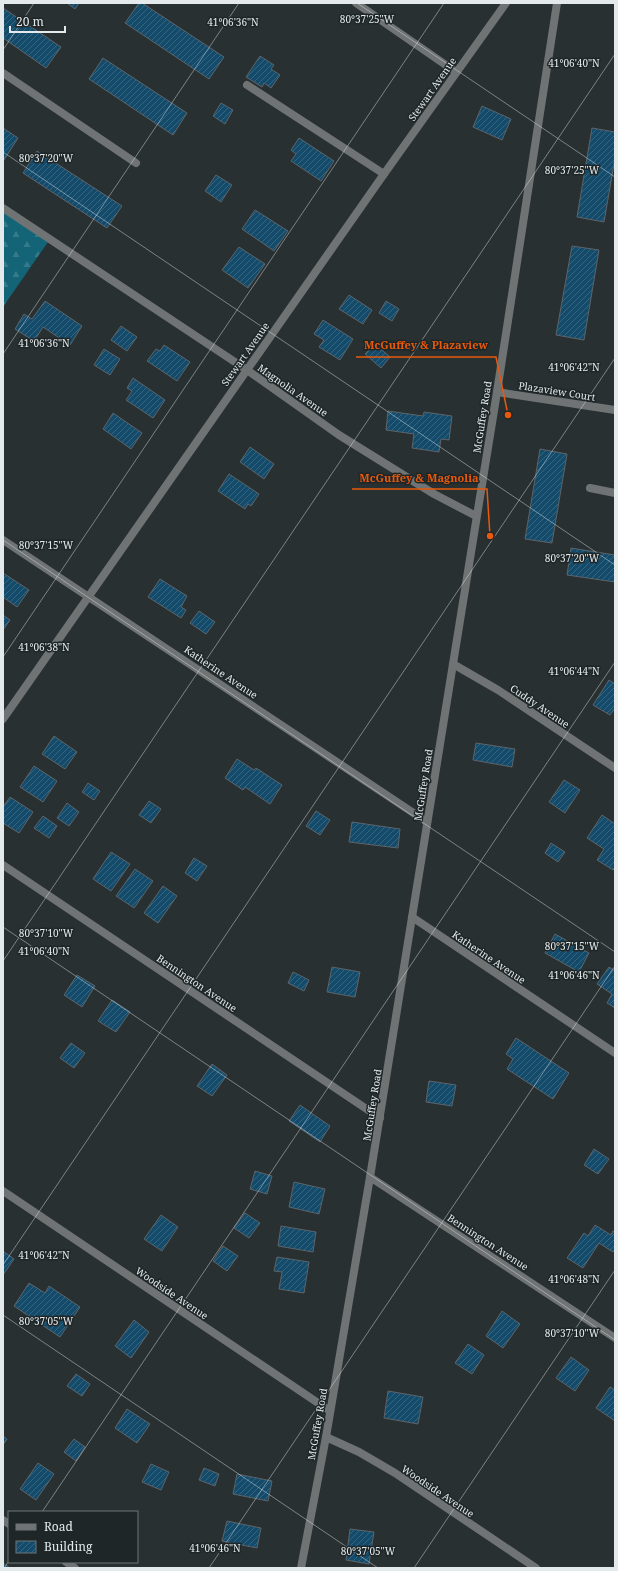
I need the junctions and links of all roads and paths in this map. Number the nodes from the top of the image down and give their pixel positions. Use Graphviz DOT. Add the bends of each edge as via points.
graph roads {
  1 [pos="356,3"];
  2 [pos="506,3"];
  3 [pos="557,3"];
  4 [pos="456,72"];
  5 [pos="3,73"];
  6 [pos="247,85"];
  7 [pos="136,163"];
  8 [pos="384,174"];
  9 [pos="3,208"];
  10 [pos="247,370"];
  11 [pos="496,392"];
  12 [pos="615,410"];
  13 [pos="590,488"];
  14 [pos="615,493"];
  15 [pos="476,516"];
  16 [pos="3,540"];
  17 [pos="89,596"];
  18 [pos="453,664"];
  19 [pos="3,718"];
  20 [pos="615,768"];
  21 [pos="427,822"];
  22 [pos="3,865"];
  23 [pos="412,917"];
  24 [pos="615,1053"];
  25 [pos="380,1118"];
  26 [pos="370,1177"];
  27 [pos="3,1190"];
  28 [pos="615,1338"];
  29 [pos="330,1411"];
  30 [pos="326,1437"];
  31 [pos="301,1568"];
  32 [pos="536,1568"];
  1 -- 4 [label="street"];
  2 -- 4 [label="street, Stewart Avenue"];
  3 -- 11 [label="street, McGuffey Road"];
  4 -- 8 [label="street, Stewart Avenue"];
  5 -- 7 [label="street"];
  6 -- 8 [label="street"];
  8 -- 10 [label="street, Stewart Avenue"];
  9 -- 10 [label="street, Magnolia Avenue"];
  10 -- 15 [label="street, Magnolia Avenue" via="339,435 434,494"];
  10 -- 17 [label="street, Stewart Avenue"];
  11 -- 12 [label="street, Plazaview Court"];
  11 -- 15 [label="street, McGuffey Road"];
  13 -- 14 [label="street"];
  15 -- 18 [label="street, McGuffey Road"];
  16 -- 17 [label="street, Katherine Avenue"];
  17 -- 19 [label="street, Stewart Avenue"];
  17 -- 21 [label="street, Katherine Avenue"];
  18 -- 20 [label="street, Cuddy Avenue" via="498,690"];
  18 -- 21 [label="street, McGuffey Road"];
  21 -- 23 [label="street, McGuffey Road"];
  22 -- 25 [label="street, Bennington Avenue"];
  23 -- 24 [label="street, Katherine Avenue"];
  23 -- 25 [label="street, McGuffey Road"];
  25 -- 26 [label="street, McGuffey Road"];
  26 -- 28 [label="street, Bennington Avenue"];
  26 -- 29 [label="street, McGuffey Road"];
  27 -- 29 [label="street, Woodside Avenue"];
  29 -- 30 [label="street, McGuffey Road"];
  30 -- 31 [label="street, McGuffey Road"];
  30 -- 32 [label="street, Woodside Avenue" via="359,1452 395,1474"];
}
